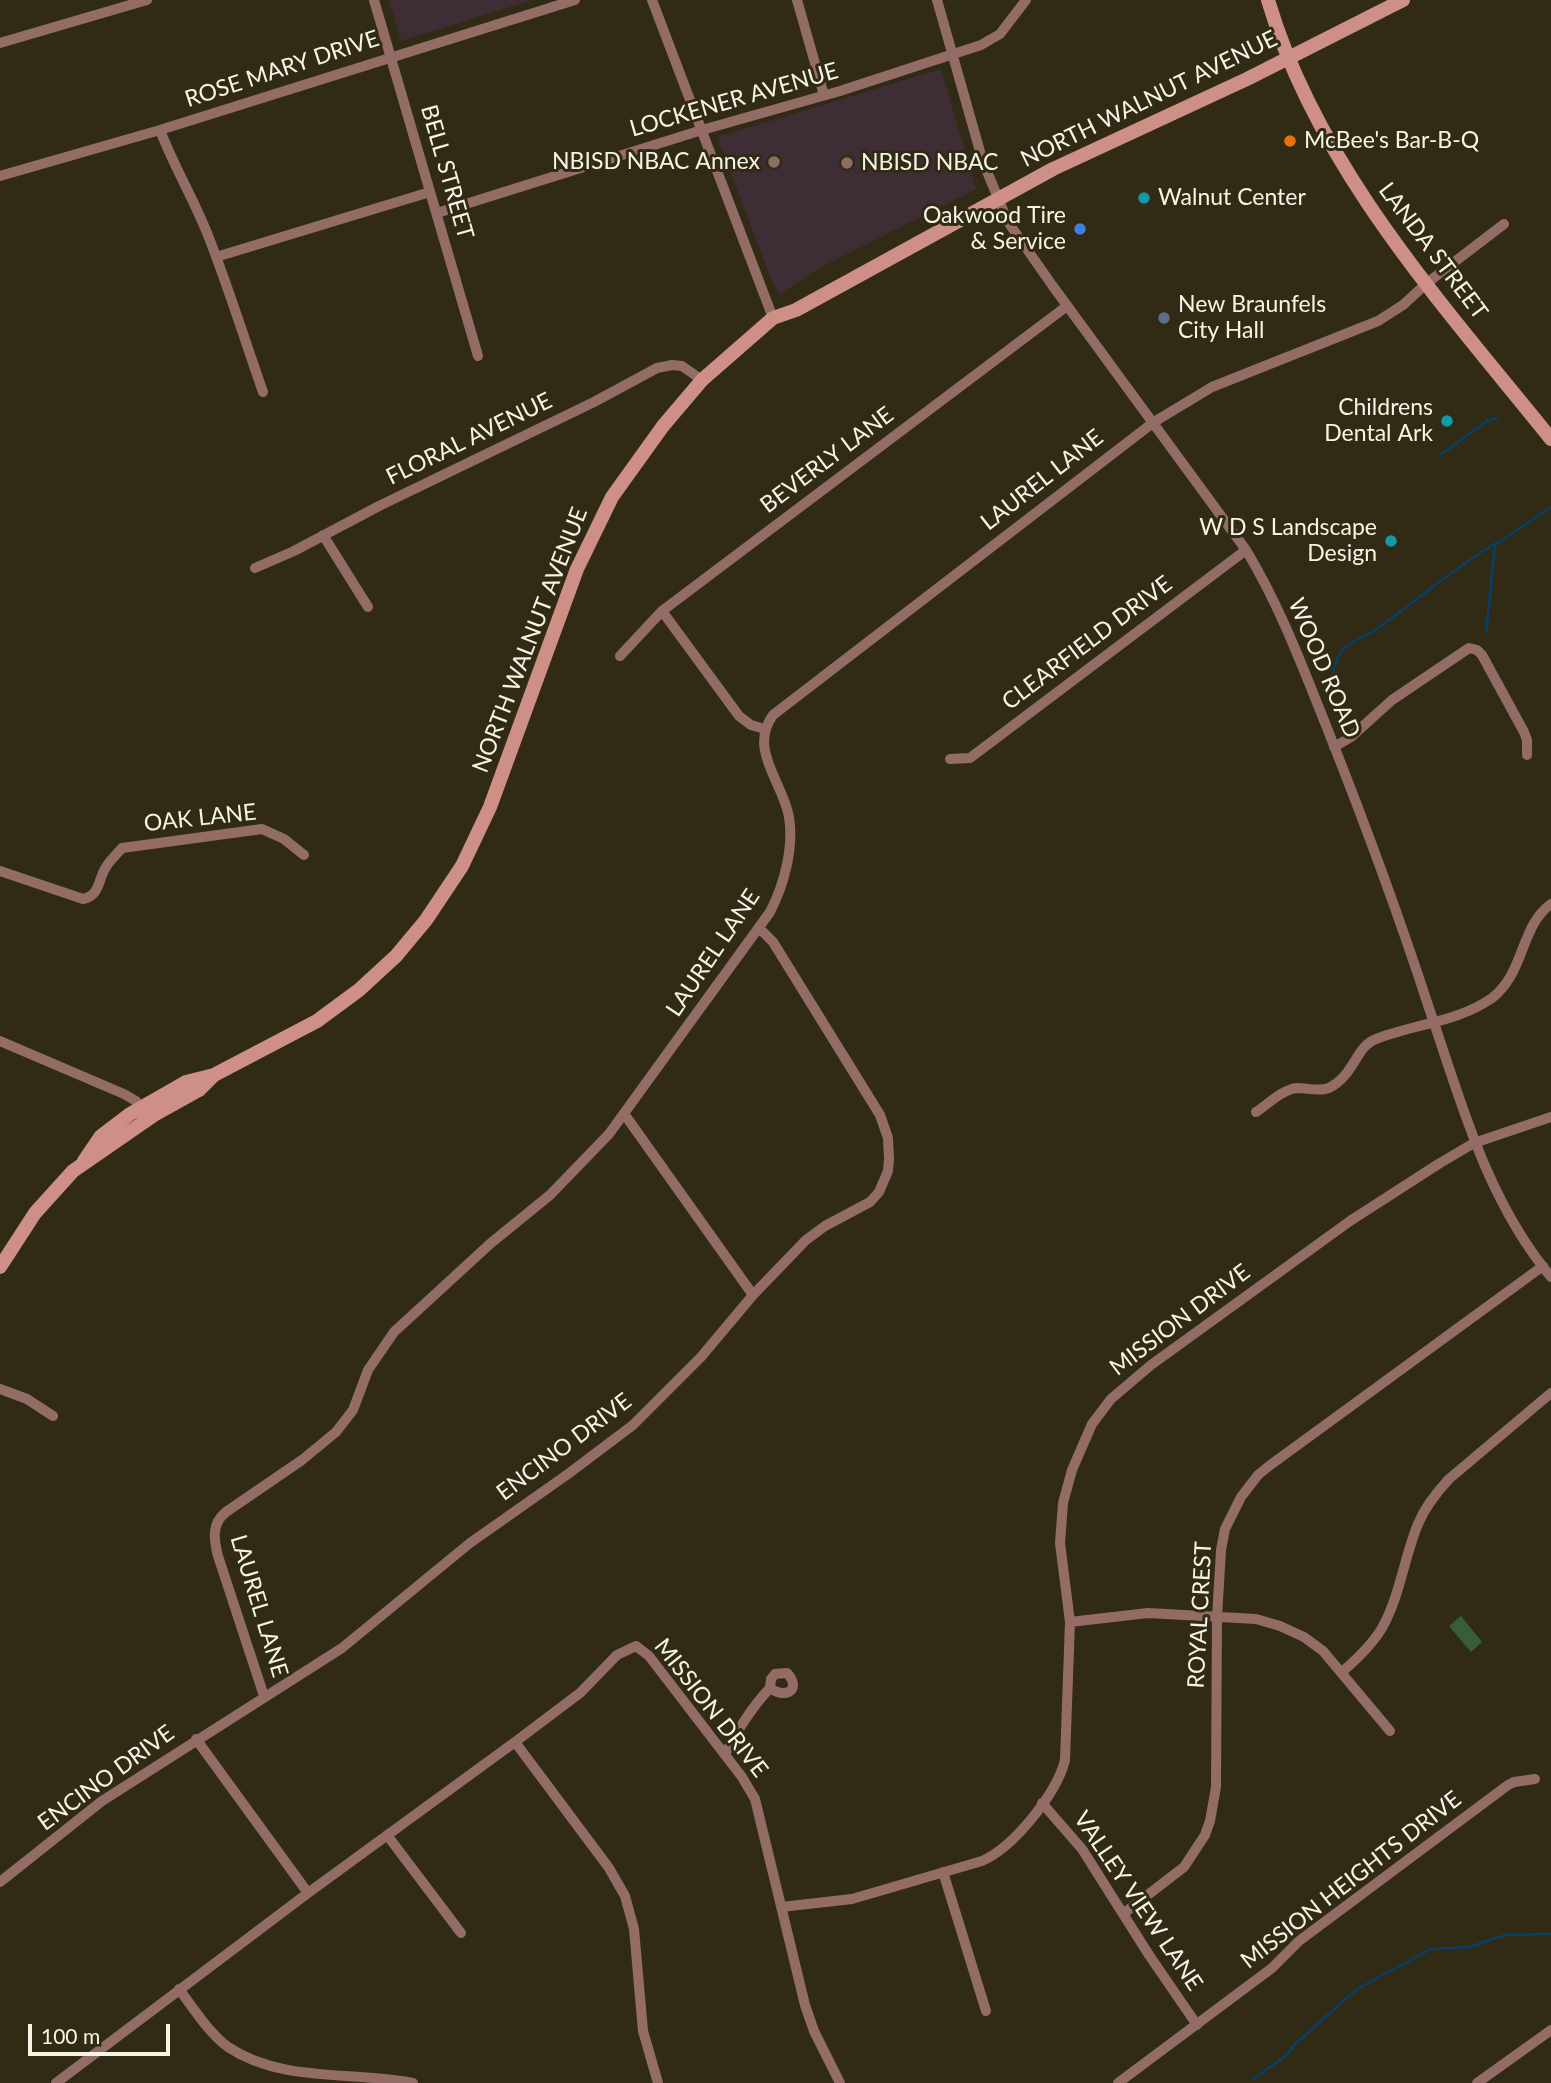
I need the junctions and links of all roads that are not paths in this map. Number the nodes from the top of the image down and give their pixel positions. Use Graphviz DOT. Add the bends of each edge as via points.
graph roads {
  1 [pos="147,0"];
  2 [pos="374,0"];
  3 [pos="575,0"];
  4 [pos="652,0"];
  5 [pos="797,0"];
  6 [pos="937,0"];
  7 [pos="1027,0"];
  8 [pos="1268,0"];
  9 [pos="1403,0"];
  10 [pos="0,43"];
  11 [pos="952,55"];
  12 [pos="391,57"];
  13 [pos="1288,58"];
  14 [pos="824,95"];
  15 [pos="160,130"];
  16 [pos="702,130"];
  17 [pos="0,176"];
  18 [pos="430,192"];
  19 [pos="997,198"];
  20 [pos="437,213"];
  21 [pos="1504,224"];
  22 [pos="216,257"];
  23 [pos="1427,284"];
  24 [pos="1067,306"];
  25 [pos="773,318"];
  26 [pos="478,356"];
  27 [pos="702,380"];
  28 [pos="262,392"];
  29 [pos="1154,422"];
  30 [pos="1551,439"];
  31 [pos="323,535"];
  32 [pos="1246,550"];
  33 [pos="255,568"];
  34 [pos="368,607"];
  35 [pos="662,611"];
  36 [pos="620,656"];
  37 [pos="765,729"];
  38 [pos="1334,747"];
  39 [pos="1527,755"];
  40 [pos="950,759"];
  41 [pos="304,855"];
  42 [pos="0,871"];
  43 [pos="1551,904"];
  44 [pos="758,928"];
  45 [pos="1434,1021"];
  46 [pos="0,1041"];
  47 [pos="214,1074"];
  48 [pos="141,1108"];
  49 [pos="1256,1112"];
  50 [pos="625,1115"];
  51 [pos="1551,1116"];
  52 [pos="1474,1143"];
  53 [pos="84,1161"];
  54 [pos="1543,1266"];
  55 [pos="0,1267"];
  56 [pos="1551,1277"];
  57 [pos="753,1295"];
  58 [pos="0,1389"];
  59 [pos="1551,1393"];
  60 [pos="53,1416"];
  61 [pos="1217,1618"];
  62 [pos="1070,1622"];
  63 [pos="1342,1672"];
  64 [pos="770,1688"];
  65 [pos="264,1696"];
  66 [pos="1390,1731"];
  67 [pos="196,1739"];
  68 [pos="515,1742"];
  69 [pos="724,1754"];
  70 [pos="1535,1779"];
  71 [pos="1042,1803"];
  72 [pos="387,1835"];
  73 [pos="943,1872"];
  74 [pos="0,1882"];
  75 [pos="308,1893"];
  76 [pos="781,1907"];
  77 [pos="1123,1914"];
  78 [pos="461,1933"];
  79 [pos="179,1989"];
  80 [pos="986,2011"];
  81 [pos="1197,2025"];
  82 [pos="1551,2029"];
  83 [pos="1133,2078"];
  84 [pos="56,2083"];
  85 [pos="413,2083"];
  86 [pos="658,2083"];
  87 [pos="840,2083"];
  88 [pos="1118,2083"];
  89 [pos="1477,2083"];
  1 -- 10 [label="street"];
  2 -- 12 [label="street, BELL STREET"];
  3 -- 12 [label="street, ROSE MARY DRIVE"];
  4 -- 16 [label="street"];
  5 -- 14 [label="street"];
  6 -- 11 [label="street, WOOD ROAD"];
  7 -- 11 [label="street, LOCKENER AVENUE" via="1000,34"];
  8 -- 13 [label="main road, LANDA STREET"];
  9 -- 13 [label="main road, NORTH WALNUT AVENUE"];
  11 -- 14 [label="street, LOCKENER AVENUE"];
  11 -- 19 [label="street, WOOD ROAD"];
  12 -- 15 [label="street, ROSE MARY DRIVE"];
  12 -- 18 [label="street, BELL STREET"];
  13 -- 19 [label="main road, NORTH WALNUT AVENUE"];
  13 -- 23 [label="main road, LANDA STREET" via="1358,188"];
  14 -- 16 [label="street, LOCKENER AVENUE"];
  15 -- 17 [label="street, ROSE MARY DRIVE"];
  15 -- 22 [label="street"];
  16 -- 20 [label="street, LOCKENER AVENUE"];
  16 -- 25 [label="street"];
  18 -- 20 [label="street, BELL STREET"];
  18 -- 22 [label="street"];
  19 -- 24 [label="street, WOOD ROAD" via="1008,222"];
  19 -- 25 [label="main road, NORTH WALNUT AVENUE" via="796,310"];
  20 -- 26 [label="street, BELL STREET"];
  21 -- 23 [label="street, LAUREL LANE"];
  22 -- 28 [label="street"];
  23 -- 29 [label="street, LAUREL LANE" via="1378,321 1212,387"];
  23 -- 30 [label="main road, LANDA STREET"];
  24 -- 29 [label="street, WOOD ROAD"];
  24 -- 35 [label="street, BEVERLY LANE"];
  25 -- 27 [label="main road, NORTH WALNUT AVENUE"];
  27 -- 31 [label="street, FLORAL AVENUE" via="682,366 657,368"];
  27 -- 47 [label="main road, NORTH WALNUT AVENUE" via="628,472 599,521 490,807 444,895 396,956 350,996 293,1035"];
  29 -- 32 [label="street, WOOD ROAD"];
  29 -- 37 [label="street, LAUREL LANE" via="782,707"];
  31 -- 33 [label="street, FLORAL AVENUE"];
  31 -- 34 [label="street"];
  32 -- 38 [label="street, WOOD ROAD" via="1283,620"];
  32 -- 40 [label="street, CLEARFIELD DRIVE" via="971,758"];
  35 -- 36 [label="street, BEVERLY LANE"];
  35 -- 37 [label="street" via="738,716"];
  37 -- 44 [label="street, LAUREL LANE" via="765,754 784,800 790,833 780,890"];
  38 -- 39 [label="street" via="1392,700 1469,648 1482,655 1524,732"];
  38 -- 45 [label="street, WOOD ROAD" via="1375,848"];
  41 -- 42 [label="street, OAK LANE" via="262,829 122,848 106,866 95,893 83,899"];
  43 -- 45 [label="street" via="1539,916 1504,987 1478,1006"];
  44 -- 50 [label="street, LAUREL LANE"];
  44 -- 57 [label="street, ENCINO DRIVE" via="787,963 880,1115 889,1159 879,1192 870,1202 814,1234"];
  45 -- 49 [label="street" via="1368,1042 1348,1073 1330,1087 1291,1090"];
  45 -- 52 [label="street, WOOD ROAD"];
  46 -- 48 [label="street" via="124,1094"];
  47 -- 48 [label="main road, NORTH WALNUT AVENUE" via="186,1082"];
  47 -- 53 [label="main road, NORTH WALNUT AVENUE" via="199,1090"];
  48 -- 53 [label="main road, NORTH WALNUT AVENUE" via="101,1136"];
  50 -- 57 [label="street"];
  50 -- 65 [label="street, LAUREL LANE" via="550,1195 394,1332 374,1359 353,1410 335,1432 221,1516 215,1546"];
  51 -- 52 [label="street, MISSION DRIVE"];
  52 -- 54 [label="street, WOOD ROAD" via="1496,1192"];
  52 -- 62 [label="street, MISSION DRIVE" via="1350,1221 1150,1364 1111,1399 1084,1438 1063,1503 1061,1552"];
  53 -- 55 [label="main road, NORTH WALNUT AVENUE" via="35,1213"];
  54 -- 56 [label="street, WOOD ROAD"];
  54 -- 61 [label="street, ROYAL CREST" via="1258,1475 1225,1529"];
  57 -- 65 [label="street, ENCINO DRIVE" via="701,1357 633,1425 470,1543 342,1648"];
  58 -- 60 [label="street"];
  59 -- 63 [label="street" via="1437,1492 1418,1525 1383,1627"];
  61 -- 62 [label="street" via="1138,1613"];
  61 -- 63 [label="street" via="1256,1619 1293,1631"];
  61 -- 77 [label="street, ROYAL CREST" via="1216,1766 1210,1821 1184,1867"];
  62 -- 71 [label="street, MISSION DRIVE" via="1065,1760 1059,1780"];
  63 -- 66 [label="street"];
  64 -- 69 [label="street"];
  65 -- 67 [label="street, ENCINO DRIVE"];
  67 -- 74 [label="street, ENCINO DRIVE" via="102,1801"];
  67 -- 75 [label="street"];
  68 -- 69 [label="street, MISSION DRIVE" via="580,1693 617,1655 636,1646 649,1656"];
  68 -- 72 [label="street, MISSION DRIVE"];
  68 -- 86 [label="street" via="625,1896 634,1929 643,2031"];
  69 -- 76 [label="street, MISSION DRIVE" via="755,1799"];
  70 -- 81 [label="street, MISSION HEIGHTS DRIVE" via="1508,1785 1299,1941 1272,1968"];
  71 -- 73 [label="street, MISSION DRIVE" via="996,1855"];
  71 -- 77 [label="street, VALLEY VIEW LANE" via="1082,1849"];
  72 -- 75 [label="street, MISSION DRIVE"];
  72 -- 78 [label="street"];
  73 -- 76 [label="street, MISSION DRIVE" via="841,1902"];
  73 -- 80 [label="street"];
  75 -- 79 [label="street, MISSION DRIVE"];
  76 -- 87 [label="street" via="809,2019"];
  77 -- 81 [label="street, VALLEY VIEW LANE"];
  79 -- 84 [label="street, MISSION DRIVE"];
  79 -- 85 [label="street" via="214,2034 265,2067"];
  81 -- 83 [label="street, MISSION HEIGHTS DRIVE"];
  82 -- 89 [label="street"];
  83 -- 88 [label="street, MISSION HEIGHTS DRIVE"];
}
